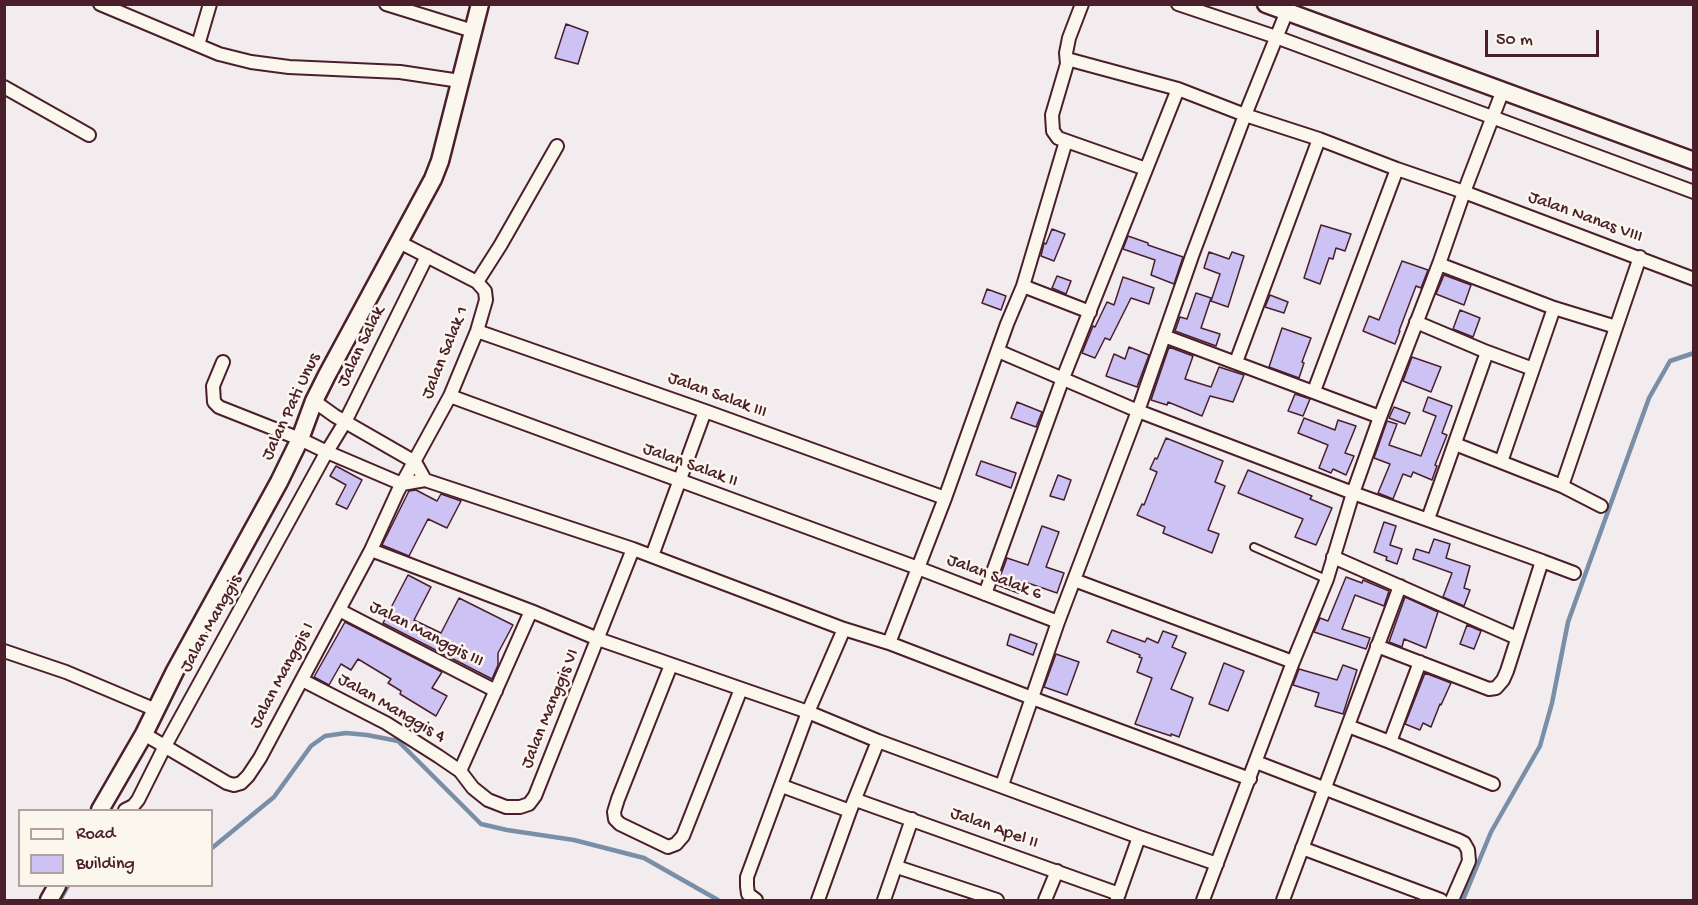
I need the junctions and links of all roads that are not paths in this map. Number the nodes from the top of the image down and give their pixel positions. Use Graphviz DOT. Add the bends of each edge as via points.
graph roads {
  1 [pos="100,4"];
  2 [pos="210,4"];
  3 [pos="386,4"];
  4 [pos="480,4"];
  5 [pos="1082,4"];
  6 [pos="1178,4"];
  7 [pos="1266,4"];
  8 [pos="1287,11"];
  9 [pos="473,31"];
  10 [pos="1276,37"];
  11 [pos="198,45"];
  12 [pos="1067,59"];
  13 [pos="460,81"];
  14 [pos="4,87"];
  15 [pos="1178,89"];
  16 [pos="1503,90"];
  17 [pos="1245,115"];
  18 [pos="1492,117"];
  19 [pos="89,135"];
  20 [pos="1319,139"];
  21 [pos="1066,141"];
  22 [pos="557,146"];
  23 [pos="1694,161"];
  24 [pos="1146,169"];
  25 [pos="1398,169"];
  26 [pos="1464,192"];
  27 [pos="1694,192"];
  28 [pos="413,249"];
  29 [pos="1640,257"];
  30 [pos="1439,264"];
  31 [pos="1694,279"];
  32 [pos="477,282"];
  33 [pos="1023,286"];
  34 [pos="1554,308"];
  35 [pos="1090,312"];
  36 [pos="1416,322"];
  37 [pos="1616,327"];
  38 [pos="477,331"];
  39 [pos="1164,336"];
  40 [pos="998,351"];
  41 [pos="1487,352"];
  42 [pos="223,362"];
  43 [pos="1236,362"];
  44 [pos="1533,369"];
  45 [pos="1063,378"];
  46 [pos="1314,391"];
  47 [pos="450,396"];
  48 [pos="705,411"];
  49 [pos="1138,411"];
  50 [pos="330,412"];
  51 [pos="1380,417"];
  52 [pos="1455,444"];
  53 [pos="313,445"];
  54 [pos="415,462"];
  55 [pos="1501,462"];
  56 [pos="425,480"];
  57 [pos="681,481"];
  58 [pos="402,484"];
  59 [pos="1562,486"];
  60 [pos="1353,493"];
  61 [pos="945,498"];
  62 [pos="1601,506"];
  63 [pos="1428,519"];
  64 [pos="1254,547"];
  65 [pos="633,549"];
  66 [pos="371,550"];
  67 [pos="652,556"];
  68 [pos="1333,557"];
  69 [pos="1542,561"];
  70 [pos="918,568"];
  71 [pos="1574,573"];
  72 [pos="1074,579"];
  73 [pos="1327,579"];
  74 [pos="1401,586"];
  75 [pos="985,594"];
  76 [pos="339,610"];
  77 [pos="531,611"];
  78 [pos="1058,622"];
  79 [pos="844,629"];
  80 [pos="1517,638"];
  81 [pos="598,639"];
  82 [pos="889,643"];
  83 [pos="1377,646"];
  84 [pos="4,651"];
  85 [pos="1293,662"];
  86 [pos="1420,662"];
  87 [pos="671,665"];
  88 [pos="302,680"];
  89 [pos="741,689"];
  90 [pos="496,691"];
  91 [pos="1032,698"];
  92 [pos="156,710"];
  93 [pos="808,712"];
  94 [pos="1348,726"];
  95 [pos="155,740"];
  96 [pos="878,741"];
  97 [pos="1390,742"];
  98 [pos="1256,762"];
  99 [pos="460,771"];
  100 [pos="1250,779"];
  101 [pos="1493,784"];
  102 [pos="782,786"];
  103 [pos="1002,786"];
  104 [pos="1324,789"];
  105 [pos="853,806"];
  106 [pos="113,808"];
  107 [pos="912,819"];
  108 [pos="1140,837"];
  109 [pos="1302,848"];
  110 [pos="1217,864"];
  111 [pos="897,867"];
  112 [pos="1057,871"];
  113 [pos="1118,897"];
  114 [pos="756,900"];
  115 [pos="818,900"];
  116 [pos="884,900"];
  117 [pos="997,900"];
  118 [pos="1045,900"];
  119 [pos="1203,900"];
  120 [pos="1283,900"];
  121 [pos="1441,900"];
  122 [pos="1452,900"];
  1 -- 11 [label="street"];
  2 -- 11 [label="street"];
  3 -- 9 [label="street"];
  4 -- 9 [label="main road, Jalan Pati Unus"];
  5 -- 12 [label="street" via="1069,38"];
  6 -- 10 [label="street"];
  7 -- 8 [label="main road"];
  8 -- 10 [label="street"];
  8 -- 16 [label="main road"];
  9 -- 13 [label="main road, Jalan Pati Unus"];
  10 -- 17 [label="street"];
  10 -- 18 [label="street"];
  11 -- 13 [label="street" via="251,62 400,72"];
  12 -- 15 [label="street, Jalan Nanas VIII"];
  12 -- 21 [label="street" via="1052,121 1055,135"];
  13 -- 28 [label="main road, Jalan Pati Unus"];
  14 -- 19 [label="street"];
  15 -- 17 [label="street, Jalan Nanas VIII"];
  15 -- 24 [label="street"];
  16 -- 18 [label="street"];
  16 -- 23 [label="main road"];
  17 -- 20 [label="street, Jalan Nanas VIII"];
  17 -- 39 [label="street"];
  18 -- 26 [label="street"];
  18 -- 27 [label="street"];
  20 -- 25 [label="street, Jalan Nanas VIII"];
  20 -- 43 [label="street"];
  21 -- 24 [label="street"];
  21 -- 33 [label="street"];
  22 -- 32 [label="street"];
  24 -- 35 [label="street"];
  25 -- 26 [label="street, Jalan Nanas VIII"];
  25 -- 46 [label="street"];
  26 -- 29 [label="street, Jalan Nanas VIII"];
  26 -- 30 [label="street"];
  28 -- 32 [label="street"];
  28 -- 50 [label="main road, Jalan Pati Unus"];
  28 -- 50 [label="street, Jalan Salak"];
  29 -- 31 [label="street, Jalan Nanas VIII"];
  29 -- 37 [label="street"];
  30 -- 34 [label="street"];
  30 -- 36 [label="street"];
  32 -- 38 [label="street, Jalan Salak 1" via="486,295"];
  33 -- 35 [label="street"];
  33 -- 40 [label="street"];
  34 -- 37 [label="street"];
  34 -- 44 [label="street"];
  35 -- 45 [label="street"];
  36 -- 41 [label="street"];
  36 -- 51 [label="street"];
  37 -- 59 [label="street"];
  38 -- 47 [label="street, Jalan Salak 1"];
  38 -- 48 [label="street, Jalan Salak III"];
  39 -- 43 [label="street"];
  39 -- 49 [label="street"];
  40 -- 45 [label="street"];
  40 -- 61 [label="street"];
  41 -- 44 [label="street"];
  41 -- 52 [label="street"];
  42 -- 53 [label="street" via="213,386 214,402 219,407"];
  43 -- 46 [label="street"];
  44 -- 55 [label="street"];
  45 -- 49 [label="street"];
  45 -- 75 [label="street"];
  46 -- 51 [label="street"];
  47 -- 54 [label="street, Jalan Salak 1"];
  47 -- 57 [label="street, Jalan Salak II"];
  48 -- 57 [label="street"];
  48 -- 61 [label="street, Jalan Salak III"];
  49 -- 60 [label="street"];
  49 -- 72 [label="street"];
  50 -- 53 [label="main road, Jalan Pati Unus"];
  50 -- 53 [label="street, Jalan Salak"];
  50 -- 54 [label="street"];
  51 -- 60 [label="street"];
  52 -- 55 [label="street"];
  52 -- 63 [label="street"];
  53 -- 58 [label="street"];
  53 -- 92 [label="main road, Jalan Pati Unus" via="279,482"];
  53 -- 95 [label="street, Jalan Manggis"];
  54 -- 56 [label="street"];
  54 -- 58 [label="street, Jalan Salak 1"];
  55 -- 59 [label="street"];
  56 -- 58 [label="street"];
  56 -- 65 [label="street"];
  57 -- 67 [label="street"];
  57 -- 70 [label="street, Jalan Salak II"];
  58 -- 66 [label="street, Jalan Manggis I"];
  59 -- 62 [label="street"];
  60 -- 63 [label="street"];
  60 -- 68 [label="street"];
  61 -- 70 [label="street"];
  63 -- 69 [label="street"];
  64 -- 73 [label="lane"];
  65 -- 67 [label="street"];
  65 -- 81 [label="street, Jalan Manggis VI"];
  66 -- 76 [label="street, Jalan Manggis I"];
  66 -- 77 [label="street"];
  67 -- 79 [label="street"];
  68 -- 73 [label="street"];
  68 -- 74 [label="street"];
  69 -- 71 [label="street"];
  69 -- 80 [label="street"];
  70 -- 75 [label="street, Jalan Salak 6"];
  70 -- 82 [label="street"];
  72 -- 78 [label="street"];
  72 -- 85 [label="street"];
  73 -- 85 [label="street"];
  74 -- 80 [label="street"];
  74 -- 83 [label="street"];
  75 -- 78 [label="street, Jalan Salak 6"];
  76 -- 88 [label="street, Jalan Manggis I"];
  76 -- 90 [label="street, Jalan Manggis III"];
  77 -- 81 [label="street"];
  77 -- 90 [label="street"];
  78 -- 91 [label="street"];
  79 -- 82 [label="street"];
  79 -- 93 [label="street"];
  80 -- 86 [label="street" via="1503,681 1494,689"];
  81 -- 87 [label="street"];
  81 -- 99 [label="street, Jalan Manggis VI" via="529,804 506,807 488,800"];
  82 -- 91 [label="street"];
  83 -- 86 [label="street"];
  83 -- 94 [label="street"];
  84 -- 92 [label="street"];
  85 -- 98 [label="street"];
  86 -- 97 [label="street"];
  87 -- 89 [label="street"];
  87 -- 89 [label="street" via="614,812 620,824 668,847 683,836"];
  88 -- 95 [label="street, Jalan Manggis I" via="260,758 241,783 226,783"];
  88 -- 99 [label="street, Jalan Manggis 4" via="386,723"];
  89 -- 93 [label="street"];
  90 -- 99 [label="street"];
  91 -- 100 [label="street"];
  91 -- 103 [label="street"];
  92 -- 95 [label="main road, Jalan Pati Unus"];
  93 -- 96 [label="street"];
  93 -- 102 [label="street"];
  94 -- 97 [label="street"];
  94 -- 104 [label="street"];
  95 -- 106 [label="main road, Jalan Pati Unus"];
  95 -- 106 [label="street, Jalan Manggis" via="138,800 133,806"];
  96 -- 103 [label="street"];
  96 -- 105 [label="street"];
  97 -- 101 [label="street"];
  98 -- 100 [label="street"];
  98 -- 104 [label="street"];
  100 -- 110 [label="street"];
  102 -- 105 [label="street, Jalan Apel II"];
  102 -- 114 [label="street" via="747,877 748,894"];
  103 -- 108 [label="street"];
  104 -- 109 [label="street"];
  104 -- 122 [label="street" via="1464,843 1469,861"];
  105 -- 107 [label="street, Jalan Apel II"];
  105 -- 115 [label="street"];
  107 -- 111 [label="street"];
  107 -- 112 [label="street, Jalan Apel II"];
  108 -- 110 [label="street"];
  108 -- 113 [label="street"];
  109 -- 120 [label="street"];
  109 -- 121 [label="street"];
  110 -- 119 [label="street"];
  111 -- 116 [label="street"];
  111 -- 117 [label="street"];
  112 -- 113 [label="street, Jalan Apel II"];
  112 -- 118 [label="street"];
}
